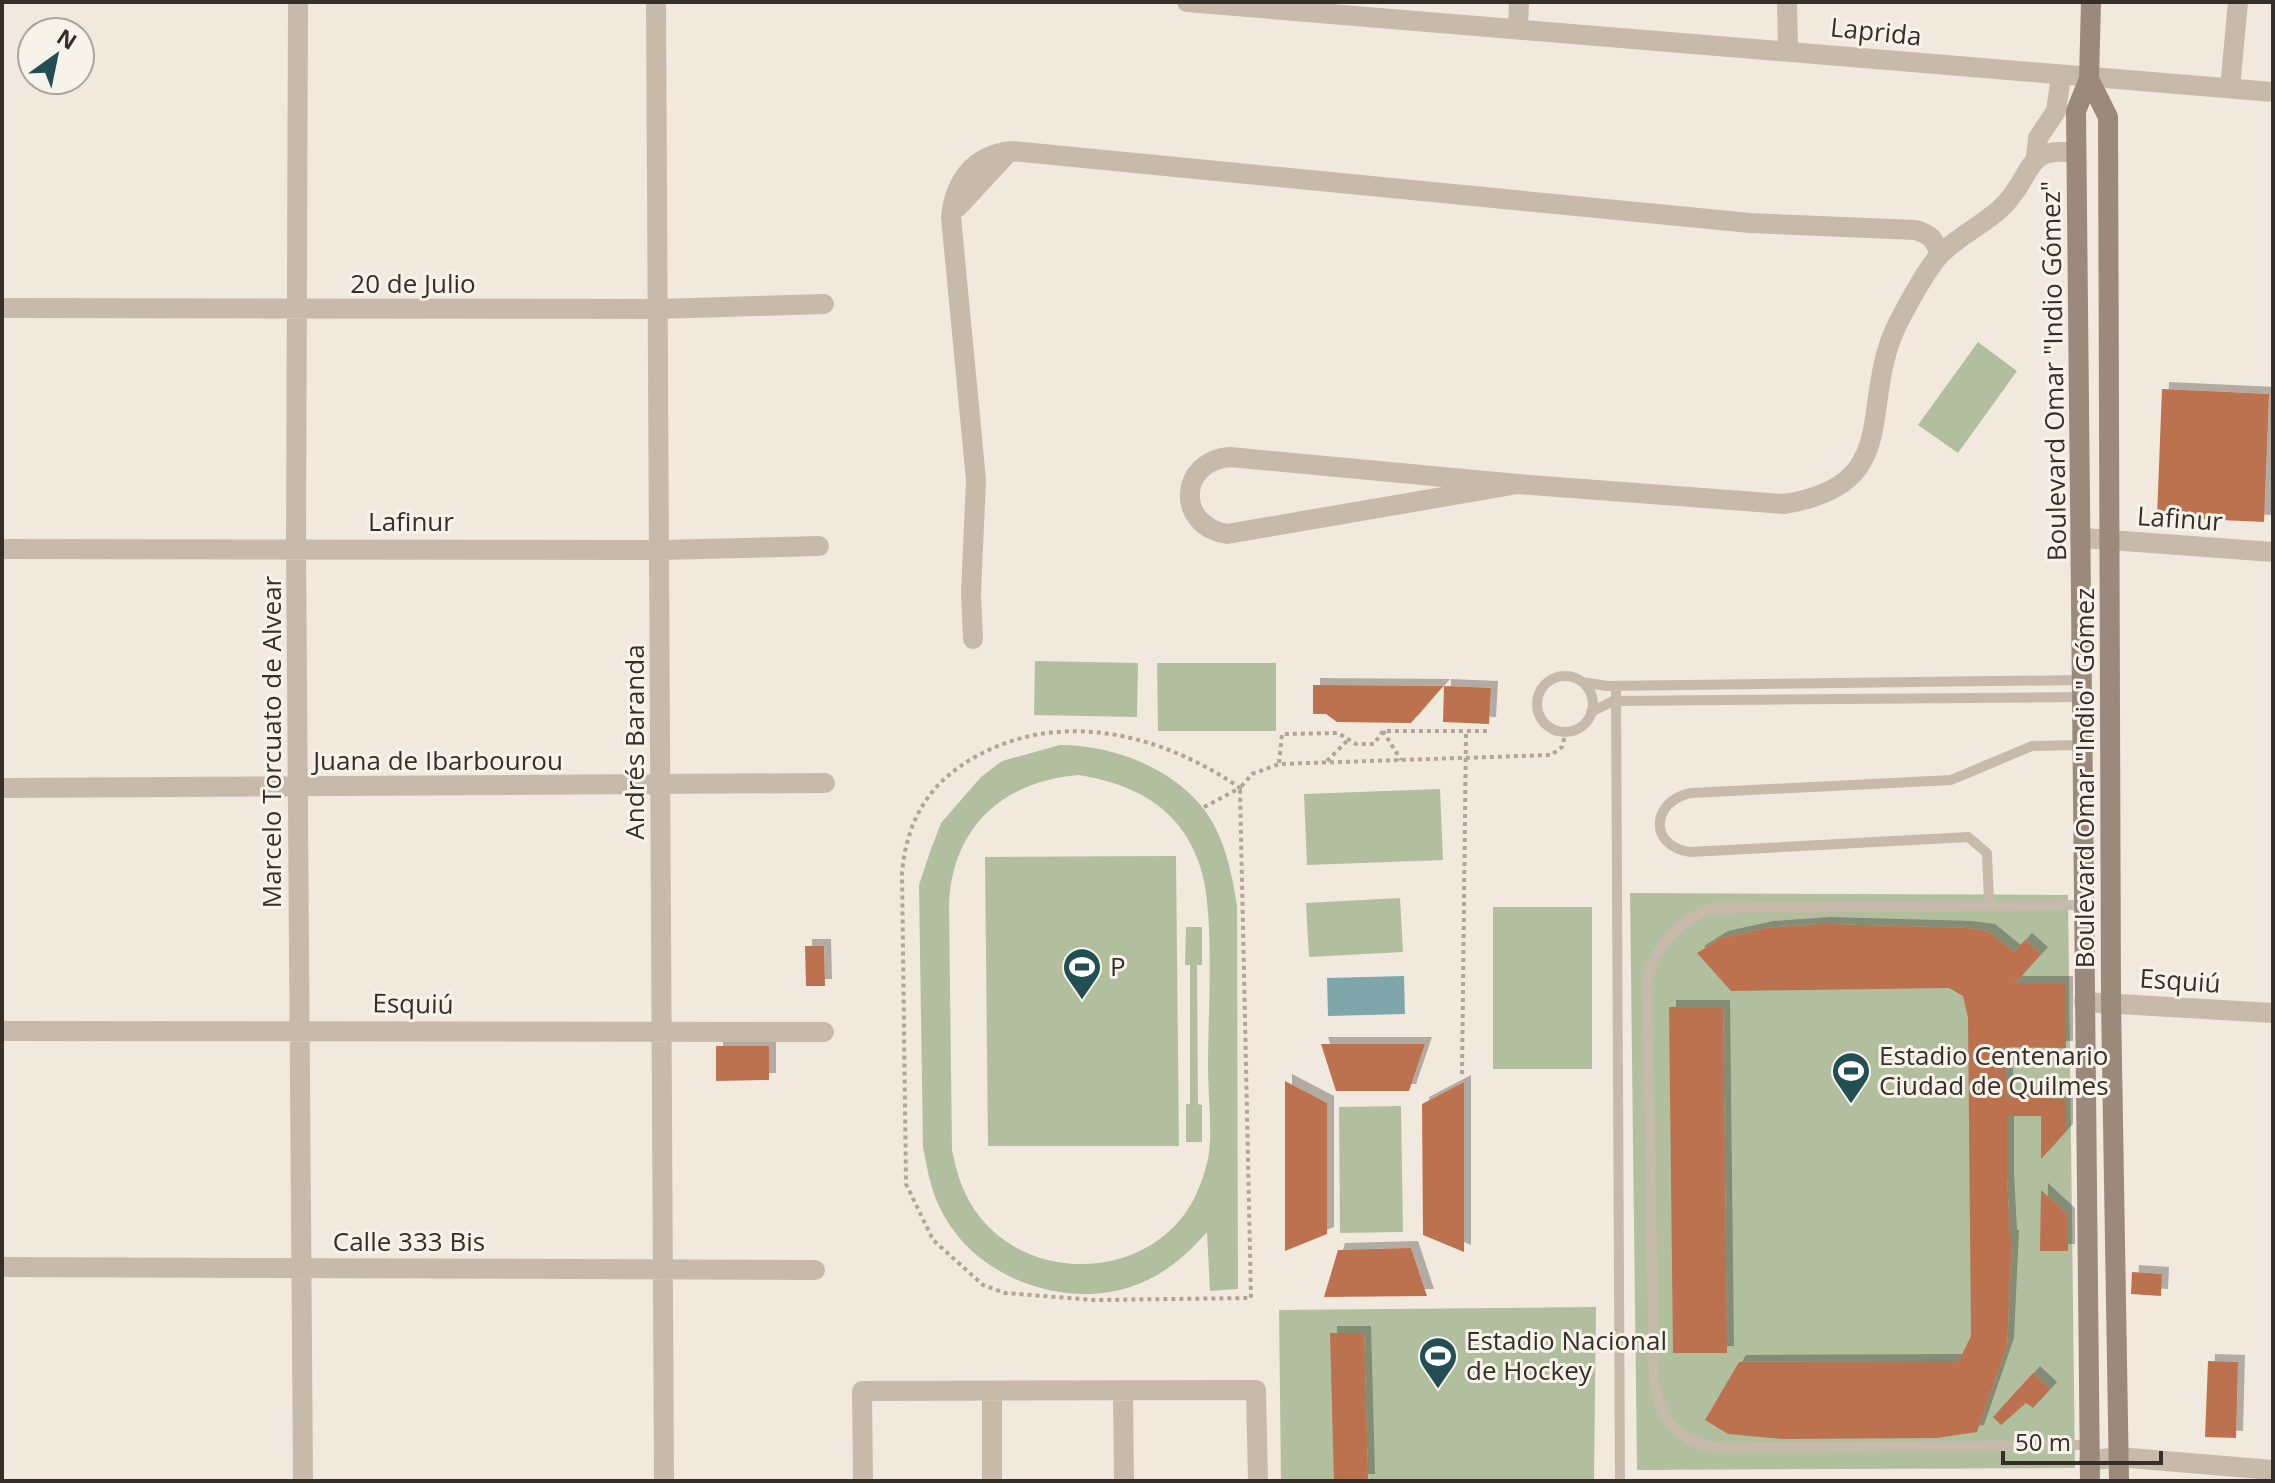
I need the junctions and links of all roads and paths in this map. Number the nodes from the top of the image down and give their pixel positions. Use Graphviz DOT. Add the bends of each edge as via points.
graph roads {
  1 [pos="298,2"];
  2 [pos="656,2"];
  3 [pos="1187,2"];
  4 [pos="1519,2"];
  5 [pos="1787,2"];
  6 [pos="2091,2"];
  7 [pos="2238,2"];
  8 [pos="1518,27"];
  9 [pos="1788,49"];
  10 [pos="2061,76"];
  11 [pos="2089,79"];
  12 [pos="2230,88"];
  13 [pos="2273,92"];
  14 [pos="2076,153"];
  15 [pos="2036,156"];
  16 [pos="1940,255"];
  17 [pos="824,304"];
  18 [pos="2,308"];
  19 [pos="659,309"];
  20 [pos="297,311"];
  21 [pos="1518,484"];
  22 [pos="2083,538"];
  23 [pos="2112,540"];
  24 [pos="819,546"];
  25 [pos="296,547"];
  26 [pos="2,549"];
  27 [pos="660,550"];
  28 [pos="2273,552"];
  29 [pos="973,639"];
  30 [pos="1582,682"];
  31 [pos="1616,686"];
  32 [pos="2083,688"];
  33 [pos="1616,701"];
  34 [pos="1591,712"];
  35 [pos="1383,731"];
  36 [pos="1466,731"];
  37 [pos="1490,731"];
  38 [pos="1566,731"];
  39 [pos="1348,740"];
  40 [pos="2083,745"];
  41 [pos="1467,757"];
  42 [pos="1401,760"];
  43 [pos="1327,762"];
  44 [pos="1279,764"];
  45 [pos="825,783"];
  46 [pos="661,786"];
  47 [pos="298,787"];
  48 [pos="2,788"];
  49 [pos="1240,788"];
  50 [pos="1204,807"];
  51 [pos="1989,903"];
  52 [pos="2082,905"];
  53 [pos="2084,1002"];
  54 [pos="2111,1002"];
  55 [pos="2273,1013"];
  56 [pos="300,1029"];
  57 [pos="2,1031"];
  58 [pos="661,1032"];
  59 [pos="824,1032"];
  60 [pos="1462,1074"];
  61 [pos="2,1267"];
  62 [pos="302,1267"];
  63 [pos="662,1270"];
  64 [pos="815,1270"];
  65 [pos="992,1392"];
  66 [pos="1123,1392"];
  67 [pos="2118,1457"];
  68 [pos="2089,1462"];
  69 [pos="2273,1470"];
  70 [pos="303,1481"];
  71 [pos="664,1481"];
  72 [pos="863,1481"];
  73 [pos="992,1481"];
  74 [pos="1124,1481"];
  75 [pos="1258,1481"];
  76 [pos="1620,1481"];
  77 [pos="2119,1481"];
  1 -- 20 [label="street, Marcelo Torcuato de Alvear"];
  2 -- 19 [label="street, Andrés Baranda"];
  3 -- 8 [label="street, Laprida"];
  4 -- 8 [label="street"];
  5 -- 9 [label="street"];
  6 -- 11 [label="main road"];
  7 -- 12 [label="street"];
  8 -- 9 [label="street, Laprida"];
  9 -- 10 [label="street, Laprida"];
  10 -- 11 [label="street, Laprida"];
  10 -- 15 [label="street" via="2056,111 2038,138"];
  11 -- 12 [label="street, Laprida"];
  11 -- 14 [label="main road, Boulevard Omar \"Indio Gómez\"" via="2076,111"];
  11 -- 23 [label="main road, Boulevard Omar \"Indio\" Gómez" via="2108,117"];
  12 -- 13 [label="street, Laprida"];
  14 -- 15 [label="street" via="2053,150"];
  14 -- 22 [label="main road, Boulevard Omar \"Indio Gómez\""];
  15 -- 16 [label="street" via="2005,205"];
  16 -- 21 [label="street" via="1898,324 1875,404 1870,448 1845,484 1813,499 1784,504"];
  16 -- 29 [label="street" via="1927,233 1915,230 1750,223 1012,151 951,217 976,480"];
  17 -- 19 [label="street, 20 de Julio"];
  18 -- 20 [label="street, 20 de Julio"];
  19 -- 20 [label="street, 20 de Julio"];
  19 -- 27 [label="street, Andrés Baranda"];
  20 -- 25 [label="street, Marcelo Torcuato de Alvear"];
  21 -- 21 [label="street" via="1230,457 1209,462 1199,471 1190,496 1192,512 1203,524 1227,534"];
  22 -- 23 [label="street, Lafinur"];
  22 -- 32 [label="main road, Boulevard Omar \"Indio Gómez\""];
  23 -- 28 [label="street, Lafinur"];
  23 -- 54 [label="main road, Boulevard Omar \"Indio\" Gómez"];
  24 -- 27 [label="street, Lafinur"];
  25 -- 26 [label="street, Lafinur"];
  25 -- 27 [label="street, Lafinur"];
  25 -- 47 [label="street, Marcelo Torcuato de Alvear"];
  27 -- 46 [label="street, Andrés Baranda"];
  30 -- 31 [label="lane"];
  30 -- 34 [label="lane" via="1592,696"];
  30 -- 38 [label="lane" via="1567,676 1551,679 1537,699 1544,722"];
  31 -- 32 [label="lane"];
  31 -- 33 [label="lane"];
  32 -- 33 [label="lane"];
  32 -- 40 [label="main road, Boulevard Omar \"Indio Gómez\""];
  33 -- 34 [label="lane"];
  33 -- 76 [label="lane"];
  34 -- 38 [label="lane" via="1582,726"];
  35 -- 36 [label="path"];
  35 -- 39 [label="path" via="1374,744"];
  35 -- 42 [label="path"];
  36 -- 37 [label="path"];
  36 -- 41 [label="path"];
  38 -- 41 [label="path" via="1562,747 1551,755"];
  39 -- 43 [label="path"];
  39 -- 44 [label="path" via="1338,733 1282,734"];
  40 -- 51 [label="lane" via="2032,746 1951,780 1691,793 1675,796 1662,809 1660,826 1666,841 1690,852 1968,837 1987,853"];
  40 -- 52 [label="main road, Boulevard Omar \"Indio Gómez\""];
  41 -- 42 [label="path"];
  41 -- 60 [label="path"];
  42 -- 43 [label="path"];
  43 -- 44 [label="path"];
  44 -- 49 [label="path" via="1252,774"];
  45 -- 46 [label="street, Juana de Ibarbourou"];
  46 -- 47 [label="street, Juana de Ibarbourou"];
  46 -- 58 [label="street, Andrés Baranda"];
  47 -- 48 [label="street, Juana de Ibarbourou"];
  47 -- 56 [label="street, Marcelo Torcuato de Alvear"];
  49 -- 49 [label="path" via="1251,1298 1030,1297 983,1285 933,1240 906,1184 902,872 907,832 920,804 963,763 997,745 1017,736 1077,729 1171,750"];
  49 -- 50 [label="path"];
  51 -- 52 [label="lane"];
  51 -- 68 [label="lane" via="1713,908 1694,914 1652,959 1647,979 1657,1405 1672,1427 1717,1448"];
  52 -- 53 [label="main road, Boulevard Omar \"Indio Gómez\""];
  53 -- 54 [label="street, Esquiú"];
  53 -- 68 [label="main road, Boulevard Omar \"Indio Gómez\""];
  54 -- 55 [label="street, Esquiú"];
  54 -- 67 [label="main road, Boulevard Omar \"Indio\" Gómez"];
  56 -- 57 [label="street, Esquiú"];
  56 -- 58 [label="street, Esquiú"];
  56 -- 62 [label="street, Marcelo Torcuato de Alvear"];
  58 -- 59 [label="street, Esquiú"];
  58 -- 63 [label="street, Andrés Baranda"];
  61 -- 62 [label="street, Calle 333 Bis"];
  62 -- 63 [label="street, Calle 333 Bis"];
  62 -- 70 [label="street, Marcelo Torcuato de Alvear"];
  63 -- 64 [label="street, Calle 333 Bis"];
  63 -- 71 [label="street, Andrés Baranda"];
  65 -- 66 [label="street"];
  65 -- 72 [label="street" via="862,1391"];
  65 -- 73 [label="street"];
  66 -- 74 [label="street"];
  66 -- 75 [label="street" via="1256,1390"];
  67 -- 68 [label="street"];
  67 -- 69 [label="street"];
  67 -- 77 [label="main road, Boulevard Omar \"Indio\" Gómez"];
}
